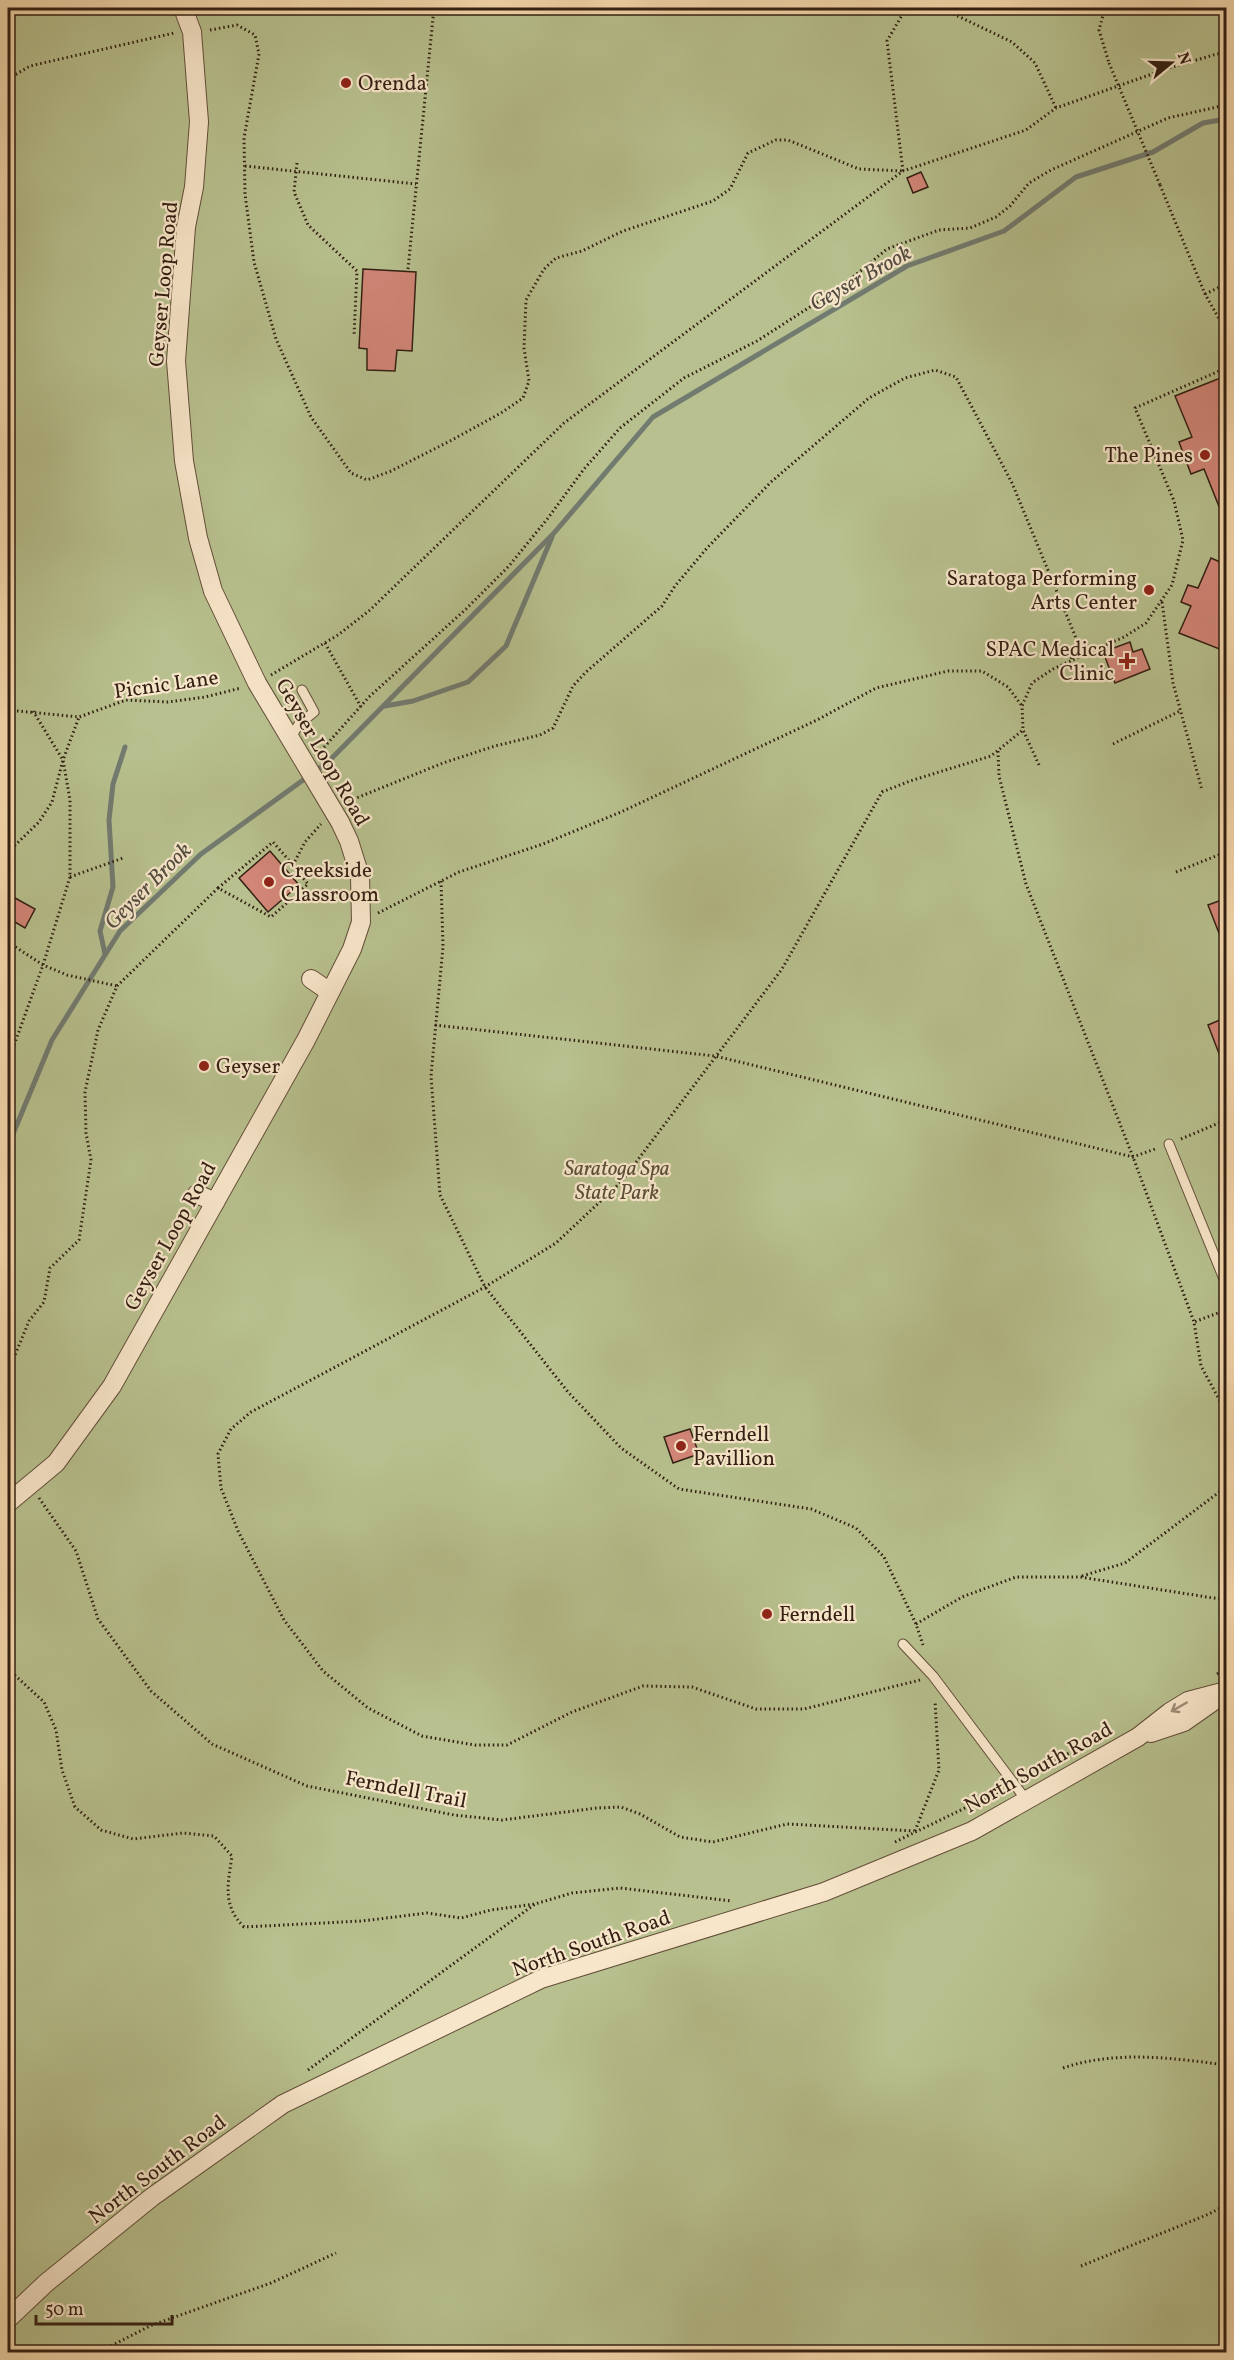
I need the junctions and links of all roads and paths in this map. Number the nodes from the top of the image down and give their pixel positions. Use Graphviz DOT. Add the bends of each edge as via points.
graph roads {
  1 [pos="183,8"];
  2 [pos="434,8"];
  3 [pos="909,8"];
  4 [pos="941,8"];
  5 [pos="1105,8"];
  6 [pos="192,32"];
  7 [pos="1227,53"];
  8 [pos="8,79"];
  9 [pos="1227,105"];
  10 [pos="1056,108"];
  11 [pos="297,163"];
  12 [pos="244,166"];
  13 [pos="296,171"];
  14 [pos="903,171"];
  15 [pos="416,184"];
  16 [pos="408,269"];
  17 [pos="1227,285"];
  18 [pos="1205,294"];
  19 [pos="1227,331"];
  20 [pos="354,336"];
  21 [pos="1227,368"];
  22 [pos="8,532"];
  23 [pos="8,586"];
  24 [pos="1162,600"];
  25 [pos="325,643"];
  26 [pos="1071,660"];
  27 [pos="257,684"];
  28 [pos="302,690"];
  29 [pos="1022,706"];
  30 [pos="361,707"];
  31 [pos="8,710"];
  32 [pos="33,711"];
  33 [pos="1180,711"];
  34 [pos="80,717"];
  35 [pos="1023,730"];
  36 [pos="290,739"];
  37 [pos="1113,744"];
  38 [pos="998,751"];
  39 [pos="63,760"];
  40 [pos="304,764"];
  41 [pos="1039,765"];
  42 [pos="1202,790"];
  43 [pos="330,806"];
  44 [pos="8,852"];
  45 [pos="1227,852"];
  46 [pos="123,858"];
  47 [pos="293,865"];
  48 [pos="1176,872"];
  49 [pos="70,877"];
  50 [pos="441,881"];
  51 [pos="218,888"];
  52 [pos="361,922"];
  53 [pos="8,942"];
  54 [pos="42,965"];
  55 [pos="311,979"];
  56 [pos="117,986"];
  57 [pos="330,992"];
  58 [pos="435,1025"];
  59 [pos="715,1056"];
  60 [pos="8,1062"];
  61 [pos="1227,1120"];
  62 [pos="1174,1142"];
  63 [pos="1155,1149"];
  64 [pos="1133,1157"];
  65 [pos="197,1194"];
  66 [pos="215,1202"];
  67 [pos="1227,1284"];
  68 [pos="485,1287"];
  69 [pos="1227,1310"];
  70 [pos="1194,1322"];
  71 [pos="8,1366"];
  72 [pos="1227,1412"];
  73 [pos="28,1485"];
  74 [pos="1227,1486"];
  75 [pos="8,1503"];
  76 [pos="1080,1577"];
  77 [pos="1227,1600"];
  78 [pos="903,1644"];
  79 [pos="8,1669"];
  80 [pos="1227,1669"];
  81 [pos="933,1676"];
  82 [pos="1207,1679"];
  83 [pos="1227,1692"];
  84 [pos="1082,1746"];
  85 [pos="1014,1783"];
  86 [pos="1027,1801"];
  87 [pos="914,1832"];
  88 [pos="737,1901"];
  89 [pos="1227,2065"];
  90 [pos="1063,2068"];
  91 [pos="1227,2205"];
  92 [pos="336,2253"];
  93 [pos="1081,2266"];
  94 [pos="8,2319"];
  95 [pos="99,2352"];
  1 -- 6 [label="street, Geyser Loop Road"];
  2 -- 15 [label="path"];
  3 -- 14 [label="path" via="887,41"];
  4 -- 10 [label="path" via="1012,42 1035,63"];
  5 -- 18 [label="path, bridge" via="1099,30 1108,63"];
  6 -- 8 [label="path" via="166,34 30,66"];
  6 -- 12 [label="path" via="237,26 255,34 259,54 244,138"];
  6 -- 27 [label="street, Geyser Loop Road" via="199,122 176,361 184,461 198,538 213,591"];
  7 -- 10 [label="path" via="1169,68"];
  9 -- 30 [label="path" via="1168,118 1051,170 1029,183 996,217 970,228 939,230 887,249 841,287 766,335 684,378 620,428 510,566"];
  10 -- 14 [label="path" via="1026,130"];
  11 -- 13 [label="path"];
  12 -- 13 [label="path"];
  12 -- 14 [label="path" via="254,262 276,339 311,417 351,473 367,480 450,441 523,398 529,381 524,348 526,300 544,269 556,258 713,201 730,189 748,153 776,140 788,140 859,169"];
  13 -- 15 [label="path"];
  13 -- 20 [label="path" via="294,192 308,225 357,271"];
  14 -- 25 [label="path, Picnic Lane" via="564,423 370,610"];
  15 -- 16 [label="path"];
  17 -- 18 [label="path"];
  18 -- 19 [label="path"];
  21 -- 24 [label="path" via="1135,408 1174,501 1183,540 1172,585"];
  22 -- 23 [label="path" via="14,579"];
  24 -- 26 [label="path" via="1146,622 1124,637"];
  24 -- 33 [label="path"];
  25 -- 27 [label="path, Picnic Lane"];
  25 -- 30 [label="path"];
  26 -- 29 [label="path" via="1032,683"];
  26 -- 43 [label="path" via="1076,638 1012,483 956,376 935,370 905,378 869,398 771,482 707,548 662,606 573,686 553,728 443,763 359,799"];
  27 -- 34 [label="path, Picnic Lane" via="168,702 126,700"];
  27 -- 36 [label="street, Geyser Loop Road"];
  28 -- 36 [label="lane" via="314,712 299,724"];
  29 -- 35 [label="path"];
  29 -- 50 [label="path" via="1008,687 981,671 948,671 876,688 621,812"];
  30 -- 40 [label="path"];
  31 -- 32 [label="path, Picnic Lane"];
  32 -- 34 [label="path, Picnic Lane"];
  32 -- 39 [label="path"];
  33 -- 37 [label="path"];
  33 -- 42 [label="path"];
  34 -- 39 [label="path"];
  35 -- 38 [label="path"];
  35 -- 41 [label="path"];
  36 -- 40 [label="street, Geyser Loop Road"];
  38 -- 59 [label="path" via="882,792 782,969"];
  38 -- 64 [label="path" via="999,776 1026,884"];
  39 -- 44 [label="path" via="52,802 39,822"];
  39 -- 49 [label="path" via="70,800"];
  40 -- 43 [label="street, Geyser Loop Road"];
  43 -- 47 [label="path"];
  43 -- 52 [label="street, Geyser Loop Road" via="349,841 360,876"];
  45 -- 48 [label="path"];
  46 -- 49 [label="path"];
  47 -- 51 [label="path" via="273,842"];
  47 -- 51 [label="path" via="308,884 272,917"];
  49 -- 54 [label="path"];
  50 -- 52 [label="path"];
  50 -- 58 [label="path" via="443,947"];
  51 -- 56 [label="path"];
  52 -- 57 [label="street, Geyser Loop Road"];
  53 -- 54 [label="path"];
  54 -- 56 [label="path"];
  54 -- 60 [label="path"];
  55 -- 57 [label="street"];
  56 -- 71 [label="path" via="98,1030 85,1092 91,1160 79,1240 50,1268 44,1302 29,1321"];
  57 -- 66 [label="street, Geyser Loop Road"];
  58 -- 59 [label="path"];
  58 -- 68 [label="path" via="431,1076 440,1195"];
  59 -- 64 [label="path"];
  59 -- 68 [label="path" via="621,1182 556,1243"];
  61 -- 62 [label="path"];
  62 -- 67 [label="lane"];
  63 -- 64 [label="path"];
  64 -- 70 [label="path"];
  65 -- 66 [label="street"];
  66 -- 73 [label="street, Geyser Loop Road" via="112,1386 56,1463"];
  68 -- 76 [label="path" via="568,1392 621,1448 679,1489 811,1509 856,1528 884,1557 916,1624 962,1597 1016,1577"];
  68 -- 81 [label="path" via="252,1412 231,1429 218,1454 221,1488 238,1531 284,1620 323,1671 368,1708 422,1736 475,1745 507,1745 572,1712 643,1686 692,1687 756,1709 804,1709"];
  69 -- 70 [label="path"];
  70 -- 72 [label="path" via="1201,1366"];
  73 -- 75 [label="street, Geyser Loop Road"];
  73 -- 87 [label="path, Ferndell Trail" via="76,1551 98,1619 151,1691 212,1744 308,1786 454,1815 502,1820 621,1807 680,1837 713,1842 787,1824"];
  74 -- 76 [label="path" via="1125,1563"];
  76 -- 77 [label="path"];
  78 -- 81 [label="lane"];
  79 -- 88 [label="path" via="44,1702 56,1730 62,1770 75,1807 101,1830 133,1839 183,1833 214,1836 232,1856 227,1890 233,1916 244,1927 362,1921 427,1913 461,1917 572,1893 620,1888"];
  80 -- 82 [label="path"];
  81 -- 85 [label="lane"];
  81 -- 87 [label="path" via="939,1770"];
  83 -- 86 [label="street, North South Road" via="1184,1722 1138,1737"];
  84 -- 85 [label="path"];
  85 -- 86 [label="lane"];
  85 -- 87 [label="path"];
  86 -- 94 [label="street, North South Road" via="972,1831 824,1892 541,1979 283,2104 152,2197"];
  89 -- 90 [label="path" via="1160,2057 1119,2057 1087,2060"];
  91 -- 93 [label="path"];
  92 -- 95 [label="path" via="271,2283 152,2325"];
}
